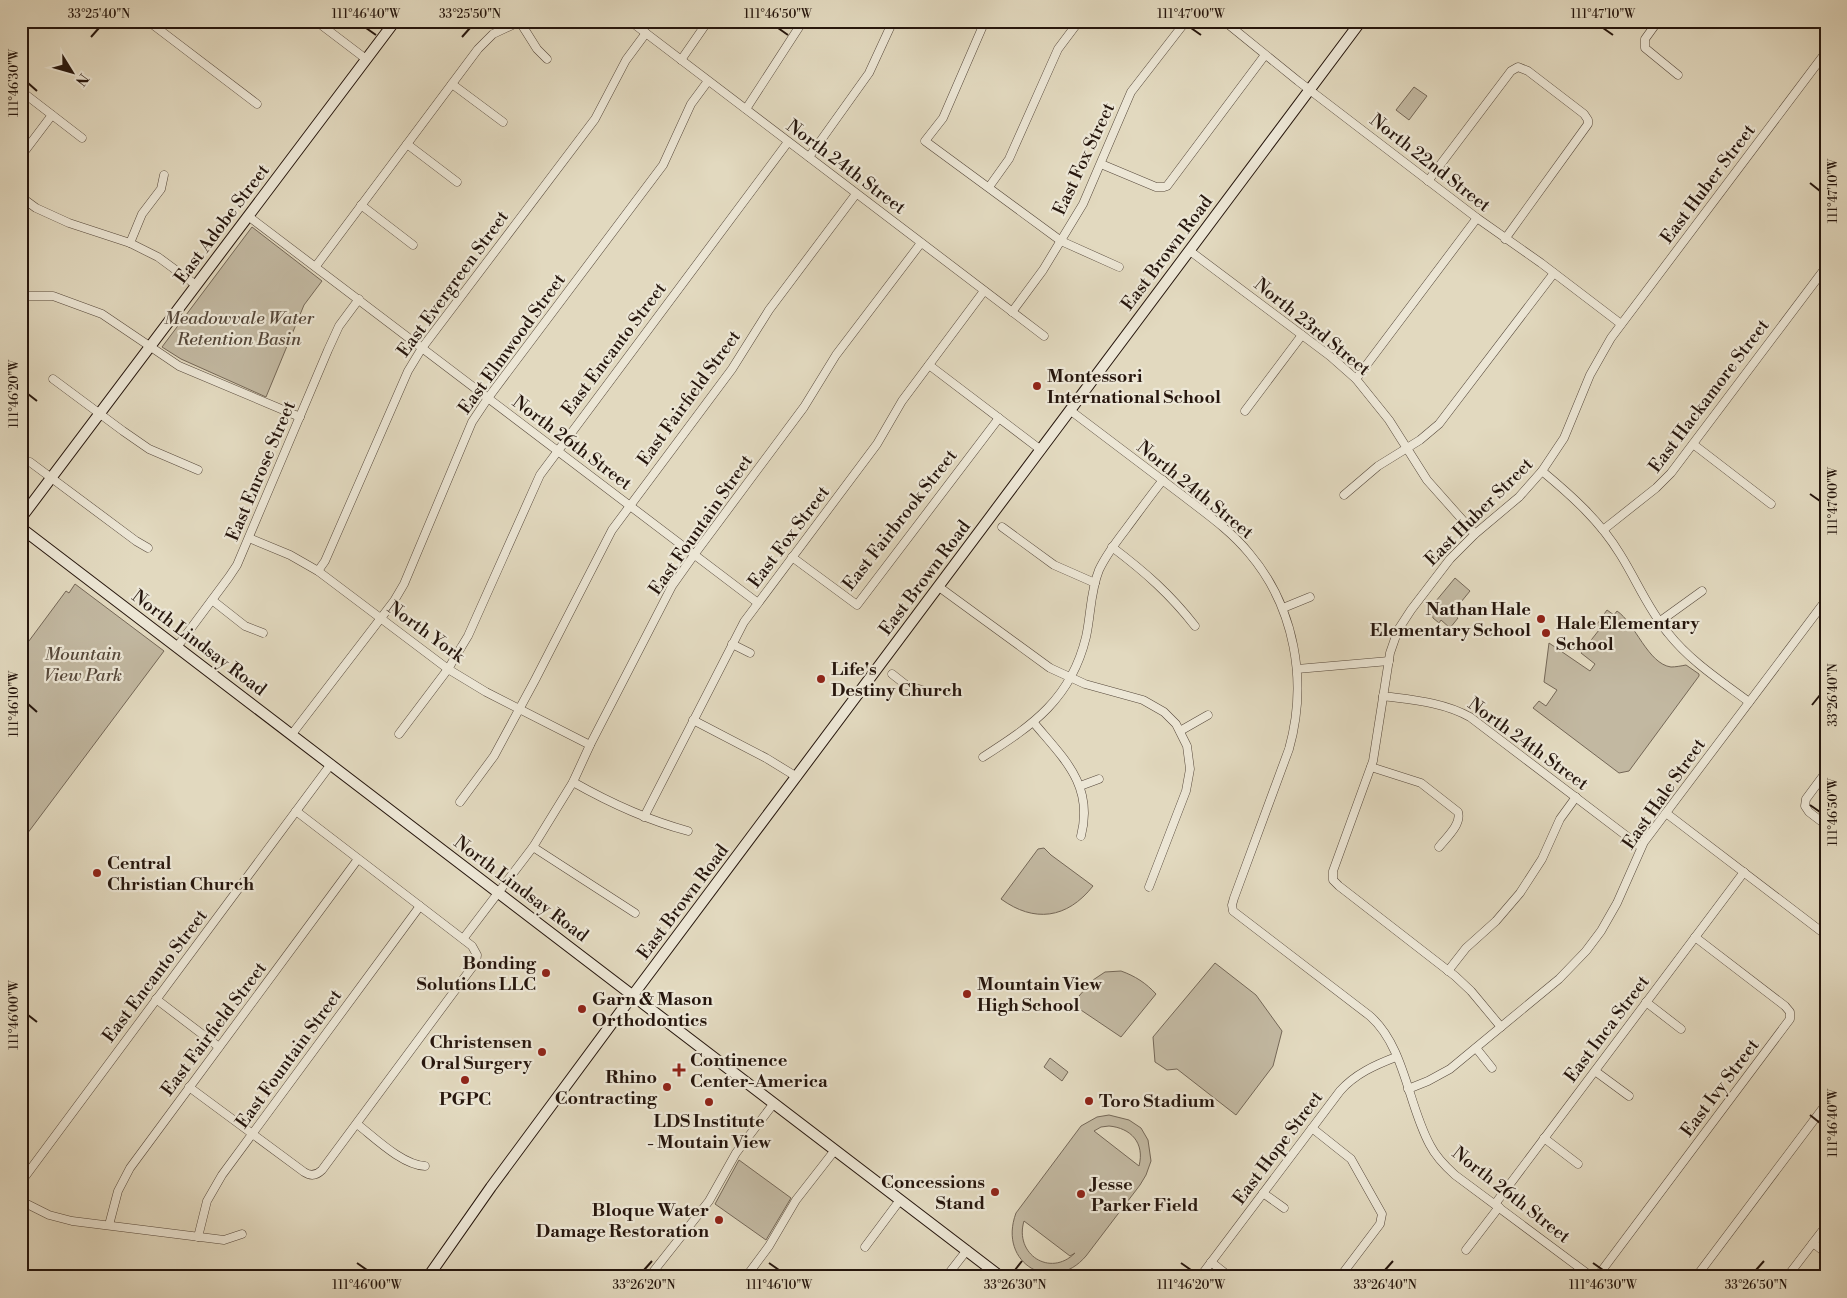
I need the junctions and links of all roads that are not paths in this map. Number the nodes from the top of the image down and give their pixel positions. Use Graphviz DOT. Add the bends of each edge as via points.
graph roads {
  1 [pos="148,21"];
  2 [pos="316,21"];
  3 [pos="394,21"];
  4 [pos="630,21"];
  5 [pos="708,21"];
  6 [pos="803,21"];
  7 [pos="893,21"];
  8 [pos="985,21"];
  9 [pos="1079,21"];
  10 [pos="1186,21"];
  11 [pos="1224,21"];
  12 [pos="1362,21"];
  13 [pos="1658,21"];
  14 [pos="521,22"];
  15 [pos="646,33"];
  16 [pos="1826,52"];
  17 [pos="1265,55"];
  18 [pos="366,59"];
  19 [pos="547,59"];
  20 [pos="681,60"];
  21 [pos="1678,75"];
  22 [pos="708,81"];
  23 [pos="452,84"];
  24 [pos="1310,90"];
  25 [pos="21,91"];
  26 [pos="256,104"];
  27 [pos="746,109"];
  28 [pos="52,115"];
  29 [pos="503,122"];
  30 [pos="82,138"];
  31 [pos="788,142"];
  32 [pos="407,144"];
  33 [pos="21,156"];
  34 [pos="809,157"];
  35 [pos="1101,164"];
  36 [pos="164,175"];
  37 [pos="1428,181"];
  38 [pos="457,182"];
  39 [pos="989,188"];
  40 [pos="856,194"];
  41 [pos="21,197"];
  42 [pos="361,205"];
  43 [pos="248,216"];
  44 [pos="1477,218"];
  45 [pos="1505,239"];
  46 [pos="1061,241"];
  47 [pos="921,242"];
  48 [pos="130,243"];
  49 [pos="413,245"];
  50 [pos="1190,250"];
  51 [pos="316,266"];
  52 [pos="1119,267"];
  53 [pos="1825,268"];
  54 [pos="1554,273"];
  55 [pos="196,285"];
  56 [pos="984,291"];
  57 [pos="21,296"];
  58 [pos="359,299"];
  59 [pos="1012,312"];
  60 [pos="1621,324"];
  61 [pos="1302,335"];
  62 [pos="1044,336"];
  63 [pos="149,347"];
  64 [pos="422,348"];
  65 [pos="929,365"];
  66 [pos="1356,379"];
  67 [pos="53,380"];
  68 [pos="488,398"];
  69 [pos="1071,411"];
  70 [pos="1245,411"];
  71 [pos="99,414"];
  72 [pos="300,417"];
  73 [pos="998,418"];
  74 [pos="1693,444"];
  75 [pos="1407,448"];
  76 [pos="1041,450"];
  77 [pos="557,451"];
  78 [pos="30,462"];
  79 [pos="198,470"];
  80 [pos="1542,471"];
  81 [pos="51,478"];
  82 [pos="1163,480"];
  83 [pos="1344,496"];
  84 [pos="1771,504"];
  85 [pos="630,506"];
  86 [pos="21,518"];
  87 [pos="1002,527"];
  88 [pos="21,528"];
  89 [pos="1603,530"];
  90 [pos="1476,534"];
  91 [pos="249,538"];
  92 [pos="1112,547"];
  93 [pos="148,548"];
  94 [pos="694,555"];
  95 [pos="792,557"];
  96 [pos="318,571"];
  97 [pos="1095,583"];
  98 [pos="939,587"];
  99 [pos="1702,591"];
  100 [pos="1310,597"];
  101 [pos="212,600"];
  102 [pos="1826,600"];
  103 [pos="758,603"];
  104 [pos="1283,608"];
  105 [pos="381,618"];
  106 [pos="1659,622"];
  107 [pos="1195,626"];
  108 [pos="263,633"];
  109 [pos="732,644"];
  110 [pos="177,646"];
  111 [pos="750,653"];
  112 [pos="1389,661"];
  113 [pos="448,669"];
  114 [pos="1297,669"];
  115 [pos="892,674"];
  116 [pos="1070,678"];
  117 [pos="922,690"];
  118 [pos="1383,696"];
  119 [pos="1749,702"];
  120 [pos="519,709"];
  121 [pos="1208,715"];
  122 [pos="692,720"];
  123 [pos="1034,723"];
  124 [pos="1180,731"];
  125 [pos="292,734"];
  126 [pos="399,734"];
  127 [pos="590,745"];
  128 [pos="983,757"];
  129 [pos="331,764"];
  130 [pos="1371,767"];
  131 [pos="1826,772"];
  132 [pos="797,777"];
  133 [pos="1099,779"];
  134 [pos="573,782"];
  135 [pos="1080,786"];
  136 [pos="1576,797"];
  137 [pos="460,802"];
  138 [pos="296,811"];
  139 [pos="1666,813"];
  140 [pos="644,817"];
  141 [pos="1826,825"];
  142 [pos="688,830"];
  143 [pos="1081,836"];
  144 [pos="533,847"];
  145 [pos="1439,847"];
  146 [pos="1641,847"];
  147 [pos="358,859"];
  148 [pos="1744,872"];
  149 [pos="1149,887"];
  150 [pos="498,892"];
  151 [pos="420,906"];
  152 [pos="1232,908"];
  153 [pos="636,913"];
  154 [pos="1826,935"];
  155 [pos="1695,937"];
  156 [pos="463,939"];
  157 [pos="1448,971"];
  158 [pos="633,995"];
  159 [pos="156,999"];
  160 [pos="1646,1002"];
  161 [pos="1501,1027"];
  162 [pos="1681,1029"];
  163 [pos="219,1046"];
  164 [pos="1476,1048"];
  165 [pos="1396,1057"];
  166 [pos="1492,1068"];
  167 [pos="1595,1071"];
  168 [pos="189,1087"];
  169 [pos="1408,1089"];
  170 [pos="1629,1096"];
  171 [pos="774,1103"];
  172 [pos="1826,1104"];
  173 [pos="357,1124"];
  174 [pos="1312,1128"];
  175 [pos="252,1134"];
  176 [pos="1544,1138"];
  177 [pos="835,1150"];
  178 [pos="1578,1164"];
  179 [pos="425,1166"];
  180 [pos="21,1182"];
  181 [pos="1264,1193"];
  182 [pos="900,1200"];
  183 [pos="21,1201"];
  184 [pos="1497,1206"];
  185 [pos="1284,1208"];
  186 [pos="109,1225"];
  187 [pos="1826,1226"];
  188 [pos="242,1234"];
  189 [pos="198,1237"];
  190 [pos="1813,1243"];
  191 [pos="865,1247"];
  192 [pos="967,1250"];
  193 [pos="1466,1250"];
  194 [pos="1826,1253"];
  195 [pos="1211,1262"];
  196 [pos="428,1277"];
  197 [pos="649,1277"];
  198 [pos="746,1277"];
  199 [pos="946,1277"];
  200 [pos="1001,1277"];
  201 [pos="1200,1277"];
  202 [pos="1230,1277"];
  203 [pos="1340,1277"];
  204 [pos="1592,1277"];
  205 [pos="1597,1277"];
  206 [pos="1696,1277"];
  207 [pos="1788,1277"];
  1 -- 26 [label="street"];
  2 -- 18 [label="street"];
  3 -- 18 [label="main road, East Adobe Street"];
  4 -- 15 [label="street, North 24th Street"];
  5 -- 20 [label="street"];
  6 -- 27 [label="street"];
  7 -- 34 [label="street" via="869,73"];
  8 -- 39 [label="street" via="942,118 925,141"];
  9 -- 39 [label="street" via="1058,49 1009,159"];
  10 -- 35 [label="street, East Fox Street" via="1131,92"];
  11 -- 17 [label="street, North 22nd Street"];
  12 -- 24 [label="main road, East Brown Road"];
  13 -- 21 [label="street" via="1646,39 1645,48"];
  14 -- 19 [label="street"];
  14 -- 23 [label="street" via="498,31 486,40"];
  15 -- 20 [label="street, North 24th Street"];
  15 -- 64 [label="street, East Evergreen Street" via="626,60 595,119"];
  16 -- 60 [label="street, East Huber Street"];
  17 -- 24 [label="street, North 22nd Street"];
  17 -- 35 [label="street" via="1167,186 1156,187"];
  18 -- 43 [label="main road, East Adobe Street"];
  20 -- 22 [label="street, North 24th Street"];
  22 -- 27 [label="street, North 24th Street"];
  22 -- 68 [label="street, East Elmwood Street" via="691,104 663,165"];
  23 -- 29 [label="street"];
  23 -- 32 [label="street"];
  24 -- 37 [label="street, North 22nd Street"];
  24 -- 50 [label="main road, East Brown Road"];
  25 -- 28 [label="street"];
  27 -- 31 [label="street, North 24th Street"];
  28 -- 30 [label="street"];
  28 -- 33 [label="street"];
  31 -- 34 [label="street, North 24th Street"];
  31 -- 77 [label="street, East Encanto Street"];
  32 -- 38 [label="street"];
  32 -- 42 [label="street"];
  34 -- 40 [label="street, North 24th Street"];
  35 -- 46 [label="street, East Fox Street"];
  36 -- 48 [label="street" via="161,189 142,214"];
  37 -- 44 [label="street, North 22nd Street"];
  37 -- 45 [label="street" via="1514,68 1528,71 1588,120 1584,131"];
  39 -- 46 [label="street"];
  40 -- 47 [label="street, North 24th Street"];
  40 -- 85 [label="street, East Fairfield Street"];
  41 -- 48 [label="street" via="36,208 69,223"];
  42 -- 49 [label="street"];
  42 -- 51 [label="street"];
  43 -- 51 [label="street, North 26th Street"];
  43 -- 55 [label="main road, East Adobe Street"];
  44 -- 45 [label="street, North 22nd Street"];
  44 -- 66 [label="street"];
  45 -- 54 [label="street, North 22nd Street"];
  46 -- 52 [label="street"];
  46 -- 59 [label="street, East Fox Street"];
  47 -- 56 [label="street, North 24th Street"];
  47 -- 94 [label="street, East Fountain Street"];
  48 -- 55 [label="street" via="158,257"];
  50 -- 61 [label="street, North 23rd Street"];
  50 -- 69 [label="main road, East Brown Road"];
  51 -- 58 [label="street, North 26th Street"];
  53 -- 74 [label="street, East Hackamore Street"];
  54 -- 60 [label="street, North 22nd Street"];
  54 -- 75 [label="street" via="1444,418"];
  55 -- 63 [label="main road, East Adobe Street"];
  56 -- 59 [label="street, North 24th Street"];
  56 -- 65 [label="street, East Fox Street"];
  57 -- 63 [label="street" via="53,296 102,314"];
  58 -- 64 [label="street, North 26th Street"];
  58 -- 72 [label="street, East Enrose Street" via="339,326"];
  59 -- 62 [label="street, North 24th Street"];
  60 -- 80 [label="street, East Huber Street" via="1600,355 1568,428"];
  61 -- 66 [label="street, North 23rd Street"];
  61 -- 70 [label="street"];
  63 -- 71 [label="main road, East Adobe Street"];
  63 -- 72 [label="street" via="189,371"];
  64 -- 68 [label="street, North 26th Street"];
  64 -- 96 [label="street, East Evergreen Street" via="408,371"];
  65 -- 73 [label="street"];
  65 -- 95 [label="street, East Fox Street" via="902,401 877,444"];
  66 -- 75 [label="street, North 23rd Street" via="1383,411"];
  67 -- 71 [label="street"];
  68 -- 77 [label="street, North 26th Street"];
  68 -- 105 [label="street, East Elmwood Street" via="472,422 409,574"];
  69 -- 76 [label="main road, East Brown Road"];
  69 -- 82 [label="street, North 24th Street"];
  71 -- 79 [label="street" via="149,449"];
  71 -- 81 [label="main road, East Adobe Street"];
  72 -- 91 [label="street, East Enrose Street"];
  73 -- 76 [label="street"];
  73 -- 95 [label="street, East Fairbrook Street" via="858,605"];
  74 -- 84 [label="street"];
  74 -- 89 [label="street, East Hackamore Street" via="1662,483"];
  75 -- 83 [label="street" via="1378,466"];
  75 -- 90 [label="street, North 23rd Street" via="1431,484"];
  76 -- 98 [label="main road, East Brown Road"];
  77 -- 85 [label="street, North 26th Street"];
  77 -- 113 [label="street, East Encanto Street" via="540,475 468,636"];
  78 -- 81 [label="street"];
  80 -- 89 [label="street" via="1572,496"];
  80 -- 90 [label="street, East Huber Street" via="1519,497"];
  81 -- 86 [label="main road, East Adobe Street"];
  81 -- 93 [label="street"];
  82 -- 92 [label="street"];
  82 -- 104 [label="street, North 24th Street" via="1242,545 1265,575"];
  85 -- 94 [label="street, North 26th Street"];
  85 -- 120 [label="street, East Fairfield Street" via="612,530"];
  87 -- 97 [label="street" via="1054,565"];
  88 -- 110 [label="main road, North Lindsay Road"];
  89 -- 106 [label="street"];
  90 -- 112 [label="street, East Huber Street" via="1442,568 1404,619 1395,636"];
  91 -- 96 [label="street, North York"];
  91 -- 101 [label="street, East Enrose Street" via="229,578"];
  92 -- 97 [label="street"];
  92 -- 107 [label="street" via="1157,582"];
  94 -- 103 [label="street, North 26th Street"];
  94 -- 127 [label="street, East Fountain Street" via="672,586"];
  95 -- 103 [label="street, East Fox Street"];
  96 -- 105 [label="street, North York"];
  97 -- 116 [label="street" via="1085,641"];
  98 -- 116 [label="street" via="1038,661"];
  98 -- 132 [label="main road, East Brown Road"];
  99 -- 106 [label="street"];
  100 -- 104 [label="street"];
  101 -- 108 [label="street" via="245,626"];
  101 -- 110 [label="street, East Enrose Street"];
  102 -- 119 [label="street, East Hale Street"];
  103 -- 109 [label="street, East Fox Street"];
  104 -- 114 [label="street, North 24th Street" via="1292,636"];
  105 -- 113 [label="street, North York"];
  105 -- 125 [label="street, East Elmwood Street"];
  106 -- 119 [label="street" via="1691,658"];
  109 -- 111 [label="street"];
  109 -- 122 [label="street, East Fox Street"];
  110 -- 125 [label="main road, North Lindsay Road"];
  112 -- 114 [label="street"];
  112 -- 118 [label="street, East Huber Street"];
  113 -- 120 [label="street, North York"];
  113 -- 126 [label="street, East Encanto Street"];
  114 -- 152 [label="street, North 24th Street" via="1297,706 1291,742"];
  115 -- 117 [label="street" via="906,685"];
  116 -- 123 [label="street"];
  116 -- 124 [label="street" via="1150,703 1170,718"];
  118 -- 130 [label="street, East Huber Street"];
  118 -- 136 [label="street, North 24th Street" via="1430,702 1462,713"];
  119 -- 139 [label="street, East Hale Street"];
  120 -- 127 [label="street, North York"];
  120 -- 137 [label="street, East Fairfield Street" via="494,756"];
  121 -- 124 [label="street"];
  122 -- 132 [label="street"];
  122 -- 140 [label="street, East Fox Street"];
  123 -- 128 [label="street"];
  123 -- 135 [label="street" via="1069,764"];
  124 -- 149 [label="street" via="1189,753 1190,777"];
  125 -- 129 [label="main road, North Lindsay Road"];
  127 -- 134 [label="street, East Fountain Street"];
  129 -- 138 [label="street, East Encanto Street"];
  129 -- 150 [label="main road, North Lindsay Road"];
  130 -- 145 [label="street" via="1421,783 1458,812 1458,821"];
  130 -- 157 [label="street, East Huber Street" via="1333,871 1333,880"];
  131 -- 141 [label="street" via="1804,806"];
  132 -- 158 [label="main road, East Brown Road"];
  133 -- 135 [label="street"];
  134 -- 140 [label="street"];
  134 -- 144 [label="street, East Fountain Street"];
  135 -- 143 [label="street" via="1085,815"];
  136 -- 146 [label="street, North 24th Street"];
  136 -- 157 [label="street" via="1560,819 1525,887"];
  138 -- 147 [label="street"];
  138 -- 159 [label="street, East Encanto Street"];
  139 -- 146 [label="street, East Hale Street"];
  139 -- 148 [label="street"];
  140 -- 142 [label="street"];
  144 -- 150 [label="street, East Fountain Street"];
  144 -- 153 [label="street"];
  146 -- 161 [label="street, East Hale Street" via="1617,903 1592,943 1566,972"];
  147 -- 151 [label="street"];
  147 -- 163 [label="street, East Fairfield Street"];
  148 -- 154 [label="street"];
  148 -- 155 [label="street, East Inca Street"];
  150 -- 156 [label="street"];
  150 -- 158 [label="main road, North Lindsay Road"];
  151 -- 156 [label="street"];
  151 -- 175 [label="street, East Fountain Street"];
  152 -- 165 [label="street, North 26th Street" via="1238,916 1374,1020 1386,1034"];
  155 -- 160 [label="street, East Inca Street"];
  155 -- 205 [label="street, East Ivy Street" via="1785,1006 1790,1012 1790,1019"];
  156 -- 173 [label="street" via="478,955 475,964"];
  157 -- 161 [label="street" via="1471,991"];
  158 -- 171 [label="main road, North Lindsay Road"];
  158 -- 196 [label="main road, East Brown Road"];
  159 -- 163 [label="street"];
  159 -- 180 [label="street, East Encanto Street"];
  160 -- 162 [label="street"];
  160 -- 167 [label="street, East Inca Street"];
  161 -- 164 [label="street, East Hale Street"];
  163 -- 168 [label="street, East Fairfield Street"];
  164 -- 166 [label="street"];
  164 -- 169 [label="street, East Hale Street" via="1443,1074"];
  165 -- 169 [label="street, North 26th Street"];
  165 -- 174 [label="street, East Hope Street" via="1351,1080"];
  167 -- 170 [label="street"];
  167 -- 176 [label="street, East Inca Street"];
  168 -- 175 [label="street"];
  168 -- 186 [label="street, East Fairfield Street" via="125,1175"];
  169 -- 184 [label="street, North 26th Street" via="1434,1153 1455,1175"];
  171 -- 177 [label="main road, North Lindsay Road"];
  171 -- 197 [label="street" via="736,1153 709,1201"];
  172 -- 206 [label="street"];
  173 -- 175 [label="street" via="322,1170 313,1175 304,1172"];
  173 -- 179 [label="street" via="405,1160"];
  174 -- 181 [label="street, East Hope Street"];
  174 -- 203 [label="street" via="1351,1159 1382,1214 1380,1224"];
  175 -- 189 [label="street, East Fountain Street" via="212,1191"];
  176 -- 178 [label="street"];
  176 -- 184 [label="street, East Inca Street"];
  177 -- 182 [label="main road, North Lindsay Road"];
  177 -- 198 [label="street" via="796,1200"];
  181 -- 185 [label="street"];
  181 -- 195 [label="street, East Hope Street"];
  182 -- 191 [label="street"];
  182 -- 192 [label="main road, North Lindsay Road"];
  183 -- 186 [label="street" via="56,1217"];
  184 -- 193 [label="street, East Inca Street"];
  184 -- 204 [label="street, North 26th Street"];
  186 -- 189 [label="street"];
  187 -- 190 [label="street"];
  188 -- 189 [label="street" via="224,1240"];
  190 -- 194 [label="street"];
  190 -- 207 [label="street"];
  192 -- 199 [label="street"];
  192 -- 200 [label="main road, North Lindsay Road"];
  195 -- 201 [label="street, East Hope Street"];
  195 -- 202 [label="street"];
}
